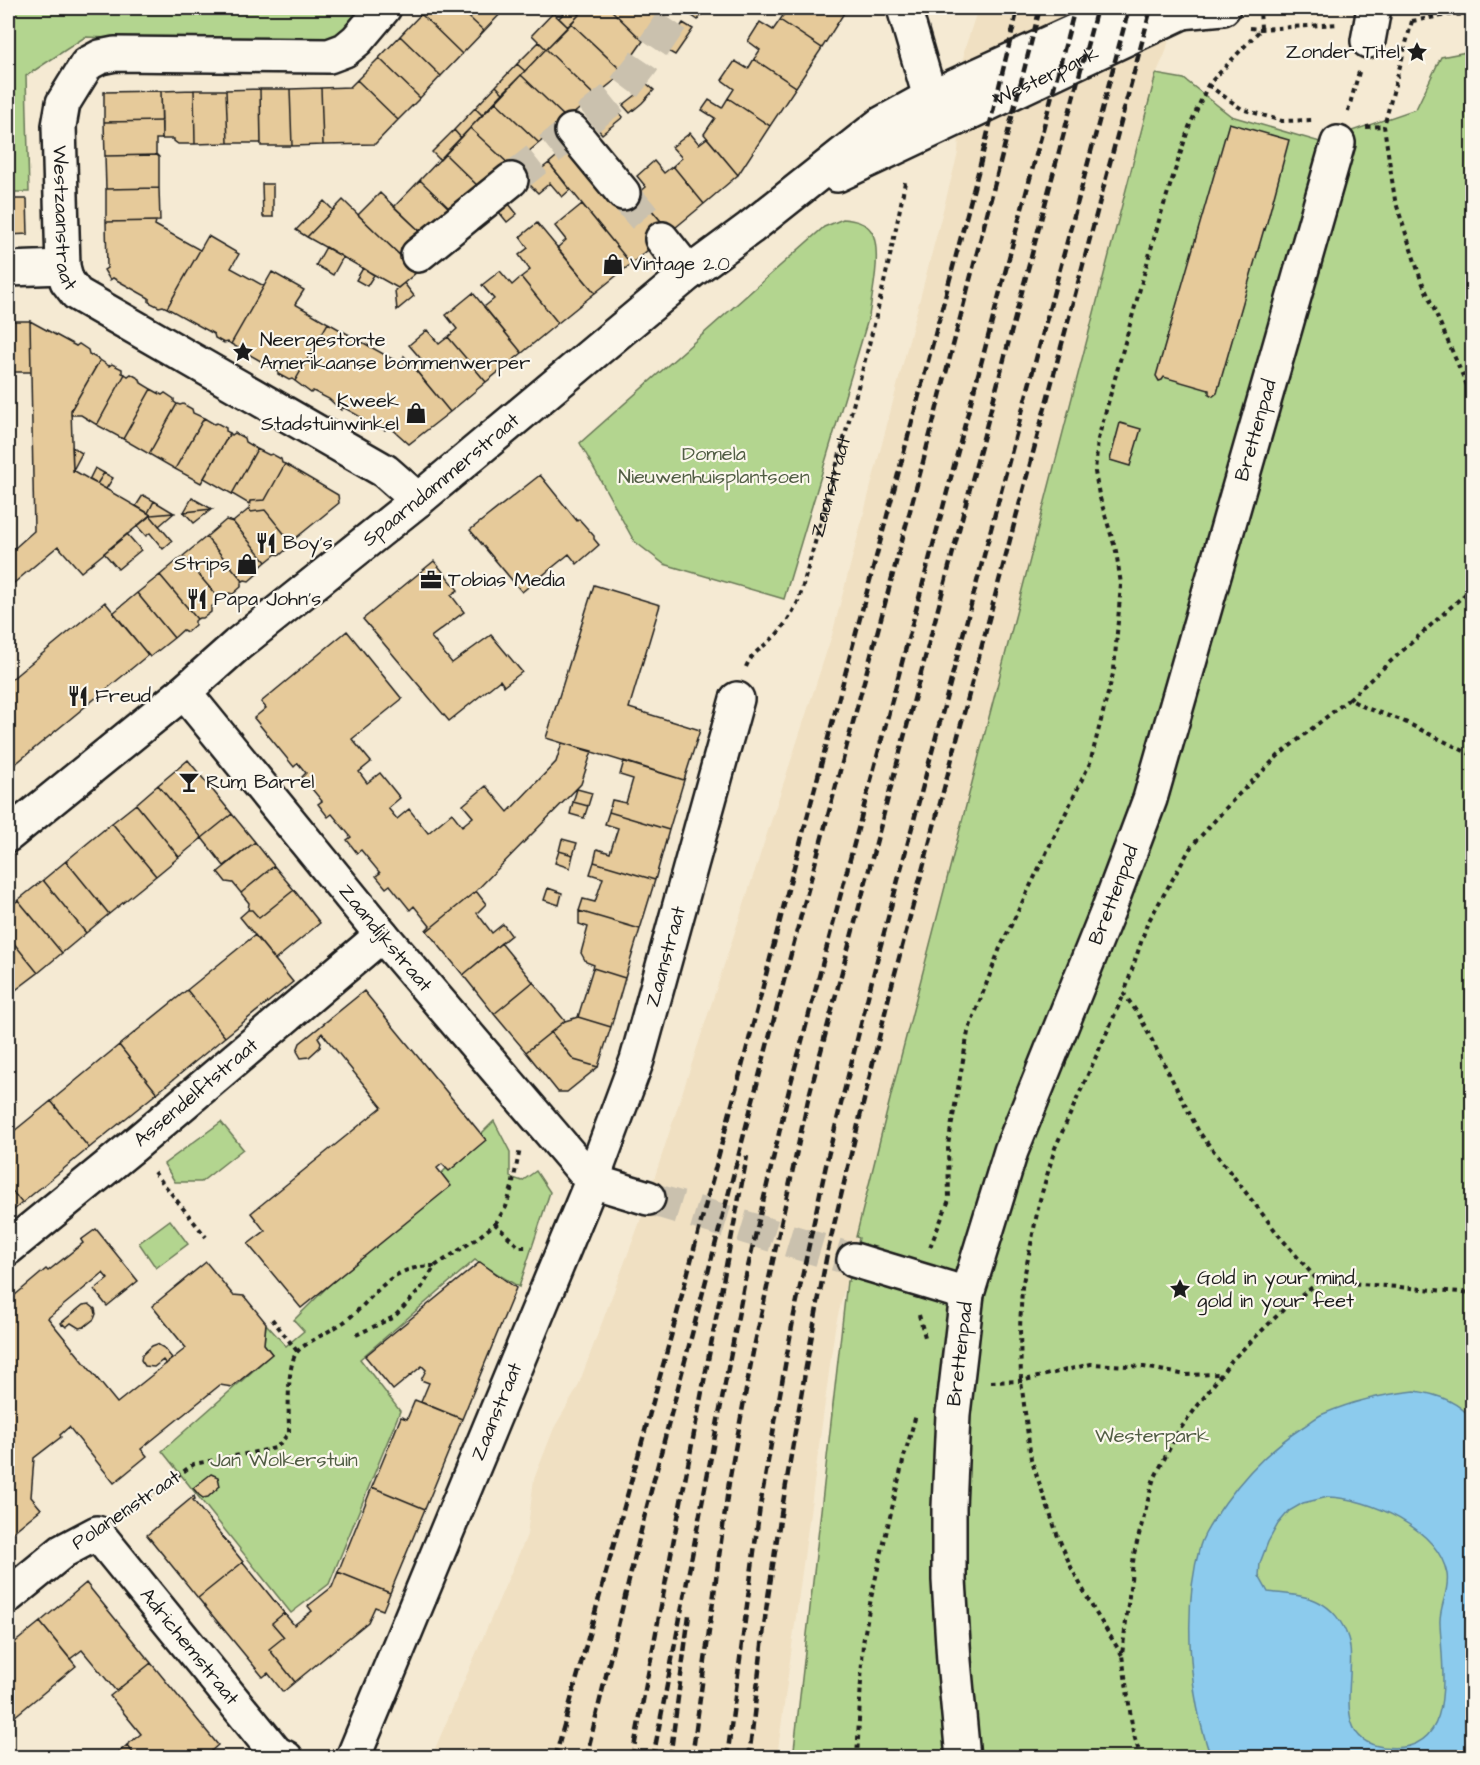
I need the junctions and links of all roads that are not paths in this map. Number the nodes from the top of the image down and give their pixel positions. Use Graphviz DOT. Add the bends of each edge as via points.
graph roads {
  1 [pos="384,8"];
  2 [pos="904,8"];
  3 [pos="1126,8"];
  4 [pos="1223,8"];
  5 [pos="1374,8"];
  6 [pos="1186,10"];
  7 [pos="1368,41"];
  8 [pos="930,97"];
  9 [pos="572,130"];
  10 [pos="1341,135"];
  11 [pos="912,140"];
  12 [pos="511,180"];
  13 [pos="623,193"];
  14 [pos="792,196"];
  15 [pos="662,239"];
  16 [pos="418,255"];
  17 [pos="63,267"];
  18 [pos="8,268"];
  19 [pos="690,273"];
  20 [pos="418,500"];
  21 [pos="184,692"];
  22 [pos="737,699"];
  23 [pos="8,835"];
  24 [pos="382,934"];
  25 [pos="592,1181"];
  26 [pos="648,1198"];
  27 [pos="8,1248"];
  28 [pos="854,1260"];
  29 [pos="967,1294"];
  30 [pos="97,1533"];
  31 [pos="8,1596"];
  32 [pos="278,1756"];
  33 [pos="353,1758"];
  34 [pos="963,1758"];
  1 -- 17 [label="street, Westzaanstraat" via="351,45 329,56 115,54 87,64 63,103 59,126"];
  2 -- 8 [label="street"];
  3 -- 8 [label="street, Westerpark"];
  4 -- 6 [label="street, Westerpark"];
  5 -- 7 [label="street"];
  6 -- 11 [label="street, Westerpark"];
  8 -- 11 [label="street"];
  8 -- 14 [label="street, Spaarndammerstraat" via="881,124"];
  9 -- 13 [label="street"];
  10 -- 29 [label="street, Brettenpad" via="1150,800 1011,1151"];
  11 -- 14 [label="street, Spaarndammerstraat"];
  12 -- 16 [label="street"];
  14 -- 19 [label="street, Spaarndammerstraat"];
  15 -- 19 [label="street"];
  17 -- 18 [label="street"];
  17 -- 20 [label="street, Westzaanstraat" via="77,294 385,471"];
  19 -- 20 [label="street, Spaarndammerstraat"];
  20 -- 21 [label="street, Spaarndammerstraat"];
  21 -- 23 [label="street, Spaarndammerstraat"];
  21 -- 24 [label="street, Zaandijkstraat"];
  22 -- 25 [label="street, Zaanstraat" via="637,1060"];
  24 -- 25 [label="street, Zaandijkstraat"];
  24 -- 27 [label="street, Assendelftstraat"];
  25 -- 26 [label="street"];
  25 -- 33 [label="street, Zaanstraat"];
  28 -- 29 [label="street"];
  29 -- 34 [label="street, Brettenpad" via="953,1414 949,1508 954,1661"];
  30 -- 31 [label="street, Polanenstraat" via="63,1551"];
  30 -- 32 [label="street, Adrichemstraat"];
}
